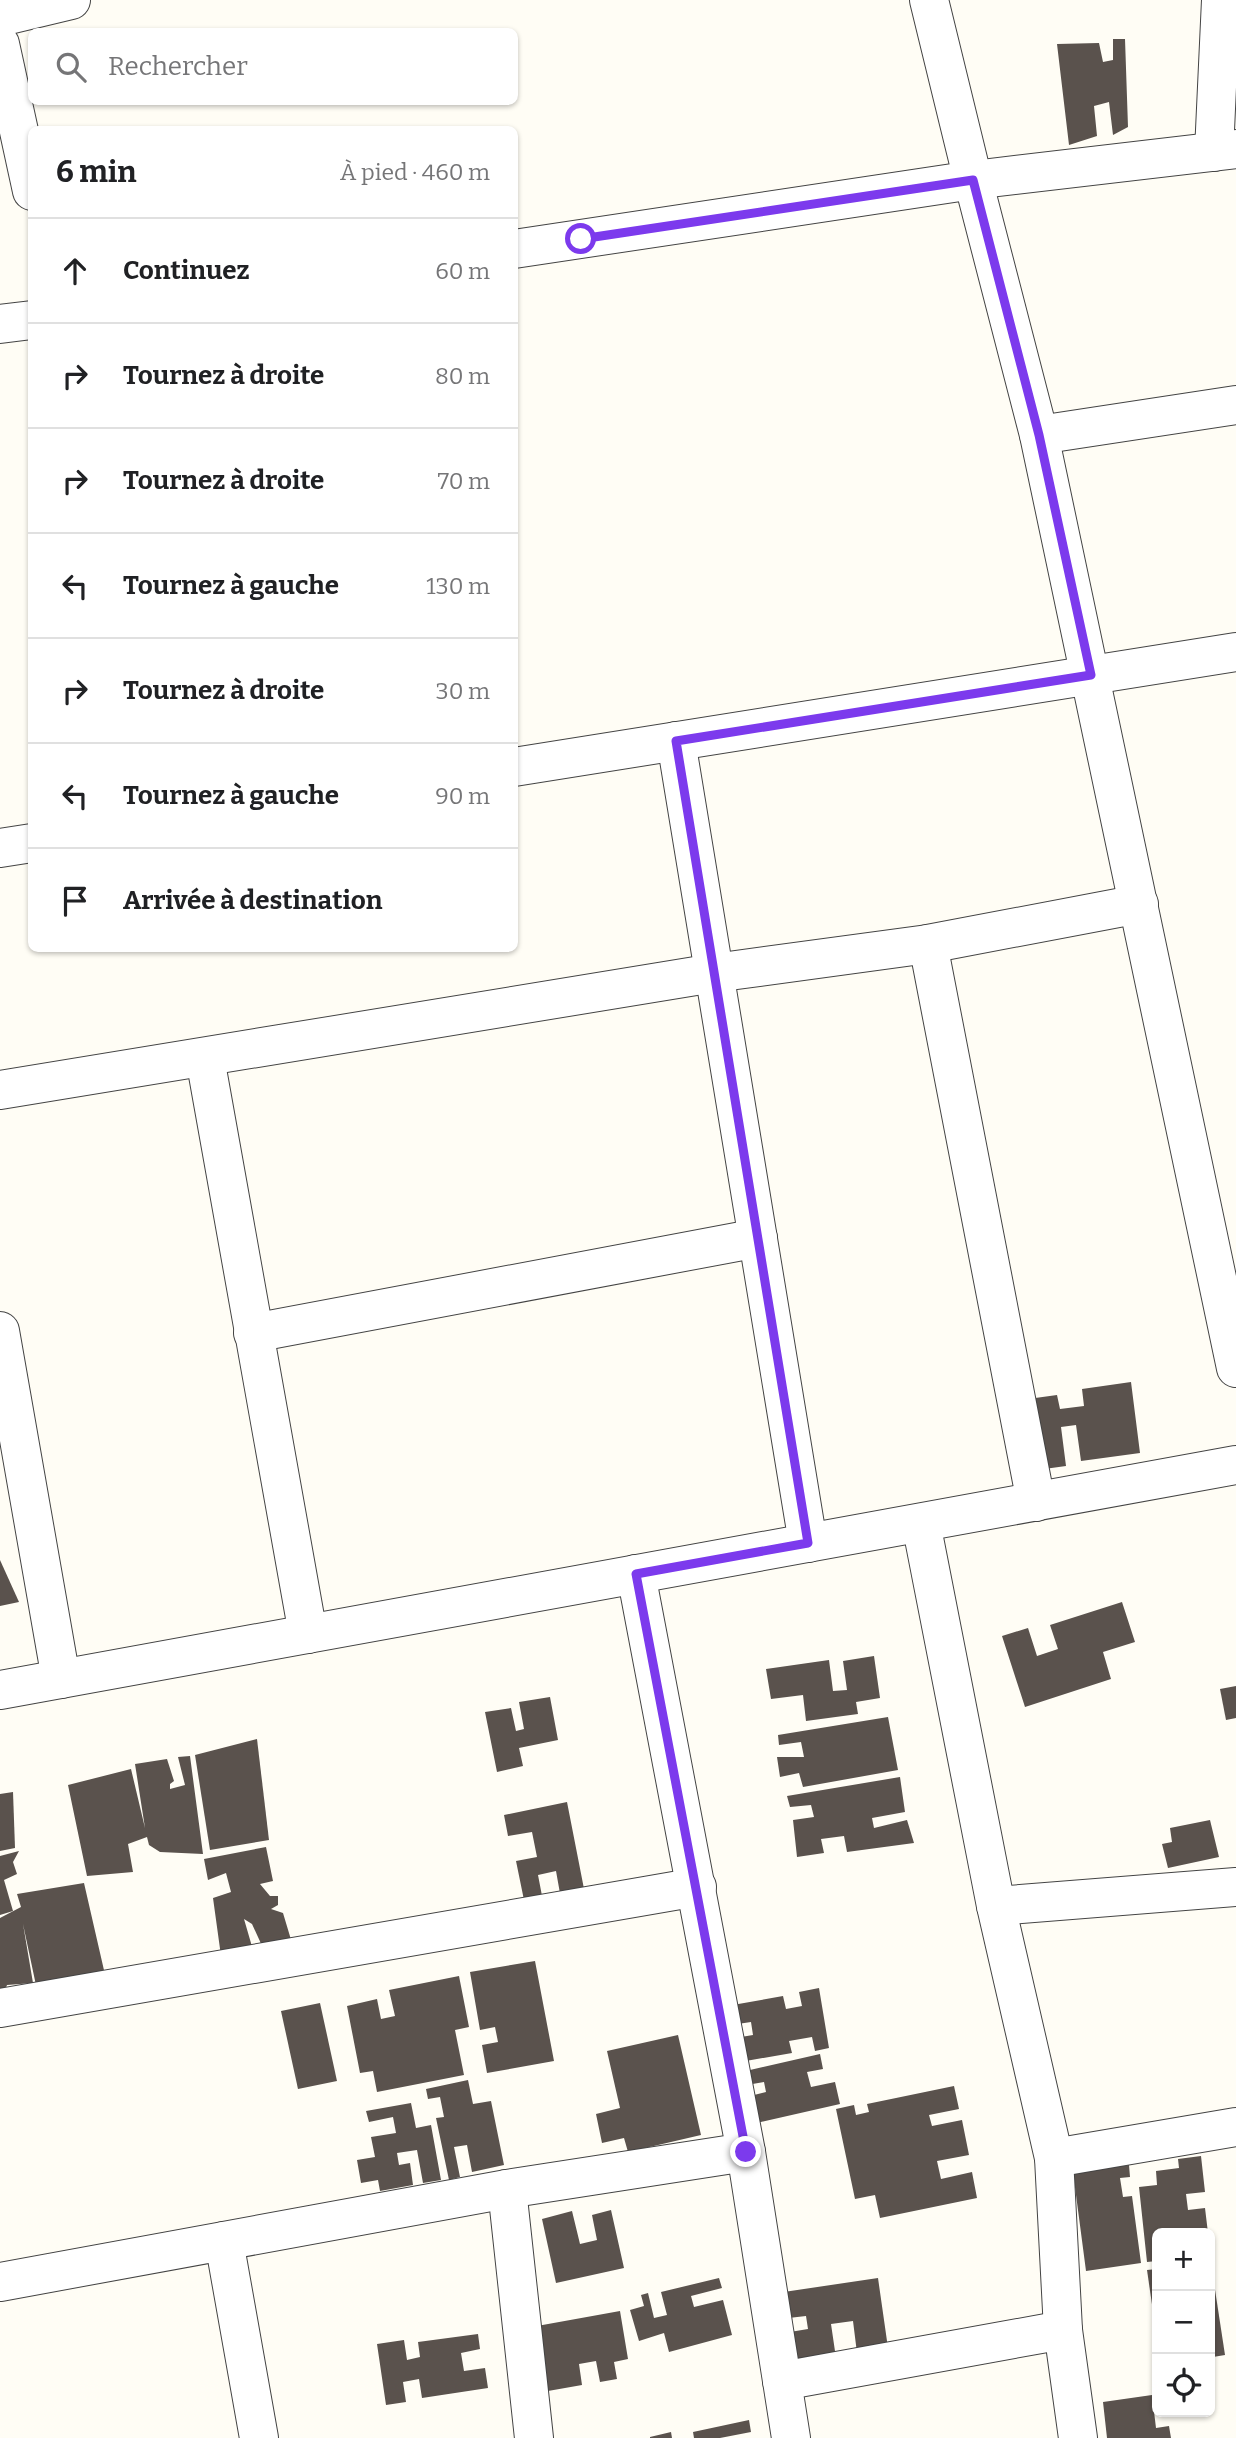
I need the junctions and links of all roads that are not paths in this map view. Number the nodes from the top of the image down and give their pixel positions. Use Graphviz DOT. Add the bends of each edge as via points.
graph roads {
  1 [pos="71,0"];
  2 [pos="929,0"];
  3 [pos="1221,0"];
  4 [pos="0,16"];
  5 [pos="0,44"];
  6 [pos="1225,151"];
  7 [pos="28,173"];
  8 [pos="973,180"];
  9 [pos="518,248"];
  10 [pos="28,320"];
  11 [pos="0,324"];
  12 [pos="1236,405"];
  13 [pos="1039,435"];
  14 [pos="1236,652"];
  15 [pos="1091,675"];
  16 [pos="676,741"];
  17 [pos="518,765"];
  18 [pos="28,845"];
  19 [pos="0,849"];
  20 [pos="1139,904"];
  21 [pos="928,944"];
  22 [pos="714,973"];
  23 [pos="205,1058"];
  24 [pos="0,1090"];
  25 [pos="758,1238"];
  26 [pos="0,1331"];
  27 [pos="253,1333"];
  28 [pos="1236,1368"];
  29 [pos="1236,1465"];
  30 [pos="1036,1502"];
  31 [pos="921,1523"];
  32 [pos="808,1543"];
  33 [pos="636,1574"];
  34 [pos="308,1634"];
  35 [pos="61,1679"];
  36 [pos="0,1690"];
  37 [pos="697,1887"];
  38 [pos="1236,1887"];
  39 [pos="996,1906"];
  40 [pos="0,2008"];
  41 [pos="1236,2127"];
  42 [pos="746,2152"];
  43 [pos="1054,2158"];
  44 [pos="506,2189"];
  45 [pos="224,2241"];
  46 [pos="0,2282"];
  47 [pos="1063,2330"];
  48 [pos="782,2381"];
  49 [pos="259,2438"];
  50 [pos="534,2438"];
  51 [pos="792,2438"];
  52 [pos="1078,2438"];
  1 -- 4 [label="street"];
  2 -- 8 [label="street"];
  3 -- 6 [label="street"];
  5 -- 7 [label="street"];
  6 -- 8 [label="street"];
  8 -- 9 [label="street"];
  8 -- 13 [label="street"];
  10 -- 11 [label="street"];
  12 -- 13 [label="street"];
  13 -- 15 [label="street"];
  14 -- 15 [label="street"];
  15 -- 16 [label="street"];
  15 -- 20 [label="street"];
  16 -- 17 [label="street"];
  16 -- 22 [label="street"];
  18 -- 19 [label="street"];
  20 -- 21 [label="street"];
  20 -- 28 [label="street"];
  21 -- 22 [label="street"];
  21 -- 30 [label="street"];
  22 -- 23 [label="street"];
  22 -- 25 [label="street"];
  23 -- 24 [label="street"];
  23 -- 27 [label="street"];
  25 -- 27 [label="street"];
  25 -- 32 [label="street"];
  26 -- 35 [label="street"];
  27 -- 34 [label="street"];
  29 -- 30 [label="street"];
  30 -- 31 [label="street"];
  31 -- 32 [label="street"];
  31 -- 39 [label="street"];
  32 -- 33 [label="street"];
  33 -- 34 [label="street"];
  33 -- 37 [label="street"];
  34 -- 35 [label="street"];
  35 -- 36 [label="street"];
  37 -- 40 [label="street"];
  37 -- 42 [label="street"];
  38 -- 39 [label="street"];
  39 -- 43 [label="street"];
  41 -- 43 [label="street"];
  42 -- 44 [label="street"];
  42 -- 48 [label="street"];
  43 -- 47 [label="street"];
  44 -- 45 [label="street"];
  44 -- 50 [label="street"];
  45 -- 46 [label="street"];
  45 -- 49 [label="street"];
  47 -- 48 [label="street"];
  47 -- 52 [label="street"];
  48 -- 51 [label="street"];
}
